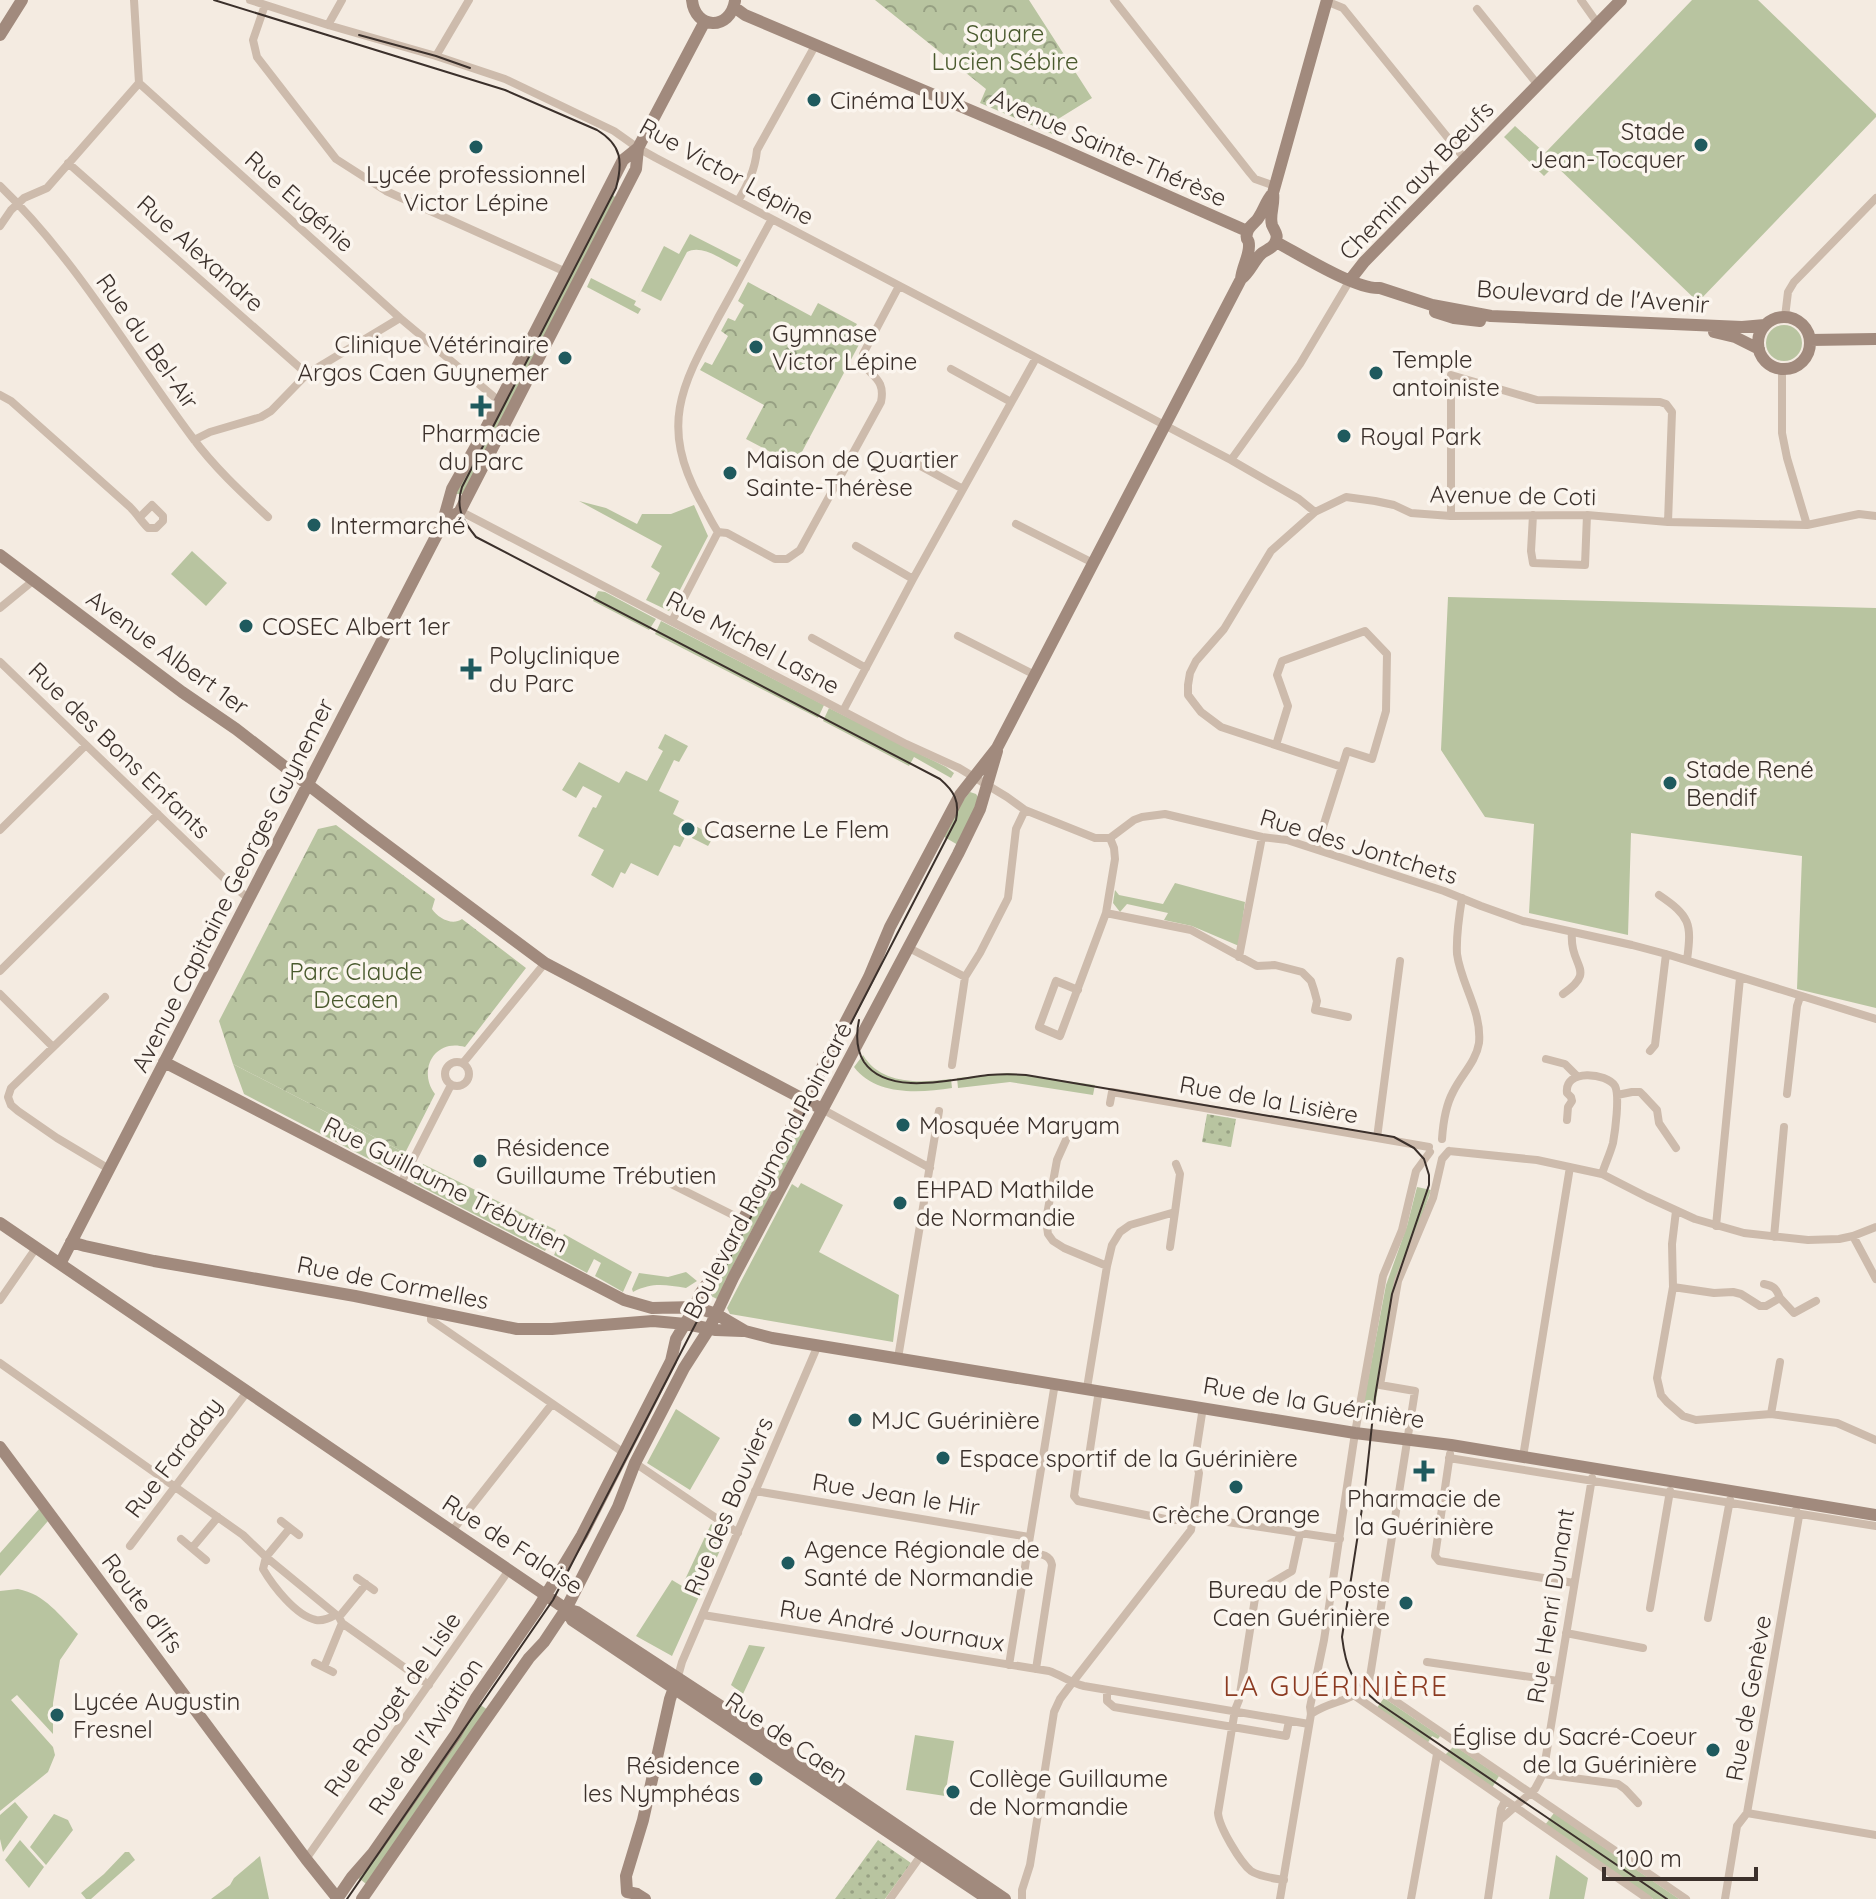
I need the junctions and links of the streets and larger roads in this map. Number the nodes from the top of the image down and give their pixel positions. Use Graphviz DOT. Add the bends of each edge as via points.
graph roads {
  1 [pos="22,0"];
  2 [pos="134,0"];
  3 [pos="250,0"];
  4 [pos="342,0"];
  5 [pos="469,0"];
  6 [pos="692,0"];
  7 [pos="1114,0"];
  8 [pos="1581,0"];
  9 [pos="1621,0"];
  10 [pos="1327,1"];
  11 [pos="735,3"];
  12 [pos="265,5"];
  13 [pos="1477,9"];
  14 [pos="705,21"];
  15 [pos="1598,24"];
  16 [pos="328,25"];
  17 [pos="0,35"];
  18 [pos="816,44"];
  19 [pos="436,56"];
  20 [pos="139,83"];
  21 [pos="1538,85"];
  22 [pos="638,148"];
  23 [pos="1465,159"];
  24 [pos="68,163"];
  25 [pos="0,186"];
  26 [pos="1274,190"];
  27 [pos="1876,198"];
  28 [pos="738,201"];
  29 [pos="18,203"];
  30 [pos="772,219"];
  31 [pos="1272,225"];
  32 [pos="0,226"];
  33 [pos="1251,233"];
  34 [pos="1276,242"];
  35 [pos="1263,251"];
  36 [pos="566,272"];
  37 [pos="1241,279"];
  38 [pos="1350,280"];
  39 [pos="899,286"];
  40 [pos="1373,288"];
  41 [pos="1785,317"];
  42 [pos="400,318"];
  43 [pos="1765,325"];
  44 [pos="1876,339"];
  45 [pos="1810,340"];
  46 [pos="1759,349"];
  47 [pos="1036,358"];
  48 [pos="951,369"];
  49 [pos="1782,369"];
  50 [pos="307,374"];
  51 [pos="0,395"];
  52 [pos="499,401"];
  53 [pos="1011,402"];
  54 [pos="1165,426"];
  55 [pos="194,440"];
  56 [pos="902,456"];
  57 [pos="1231,460"];
  58 [pos="963,489"];
  59 [pos="460,511"];
  60 [pos="1315,512"];
  61 [pos="1533,515"];
  62 [pos="1587,515"];
  63 [pos="1451,516"];
  64 [pos="1876,516"];
  65 [pos="140,517"];
  66 [pos="268,517"];
  67 [pos="1668,522"];
  68 [pos="1016,524"];
  69 [pos="442,525"];
  70 [pos="1807,525"];
  71 [pos="718,532"];
  72 [pos="856,546"];
  73 [pos="0,555"];
  74 [pos="1093,563"];
  75 [pos="913,579"];
  76 [pos="34,580"];
  77 [pos="0,608"];
  78 [pos="672,621"];
  79 [pos="958,636"];
  80 [pos="812,638"];
  81 [pos="2,667"];
  82 [pos="866,668"];
  83 [pos="1035,675"];
  84 [pos="843,711"];
  85 [pos="86,745"];
  86 [pos="1276,745"];
  87 [pos="997,748"];
  88 [pos="1342,767"];
  89 [pos="973,777"];
  90 [pos="308,785"];
  91 [pos="987,785"];
  92 [pos="1025,810"];
  93 [pos="158,814"];
  94 [pos="0,830"];
  95 [pos="1262,837"];
  96 [pos="1110,838"];
  97 [pos="1316,849"];
  98 [pos="1659,895"];
  99 [pos="1462,898"];
  100 [pos="249,899"];
  101 [pos="1106,913"];
  102 [pos="1572,932"];
  103 [pos="909,948"];
  104 [pos="1666,954"];
  105 [pos="1239,957"];
  106 [pos="1687,960"];
  107 [pos="1400,961"];
  108 [pos="545,963"];
  109 [pos="0,971"];
  110 [pos="965,977"];
  111 [pos="1740,978"];
  112 [pos="1078,990"];
  113 [pos="0,994"];
  114 [pos="1563,994"];
  115 [pos="105,997"];
  116 [pos="1800,997"];
  117 [pos="1348,1017"];
  118 [pos="1876,1019"];
  119 [pos="53,1047"];
  120 [pos="1650,1051"];
  121 [pos="1546,1059"];
  122 [pos="164,1062"];
  123 [pos="463,1063"];
  124 [pos="952,1065"];
  125 [pos="1577,1076"];
  126 [pos="451,1085"];
  127 [pos="1787,1094"];
  128 [pos="1617,1095"];
  129 [pos="804,1100"];
  130 [pos="1110,1103"];
  131 [pos="822,1109"];
  132 [pos="939,1111"];
  133 [pos="1567,1120"];
  134 [pos="1784,1127"];
  135 [pos="1377,1138"];
  136 [pos="1442,1139"];
  137 [pos="1066,1140"];
  138 [pos="1676,1148"];
  139 [pos="1430,1150"];
  140 [pos="1449,1151"];
  141 [pos="1442,1159"];
  142 [pos="1176,1164"];
  143 [pos="1570,1167"];
  144 [pos="930,1168"];
  145 [pos="109,1169"];
  146 [pos="1602,1174"];
  147 [pos="661,1179"];
  148 [pos="400,1185"];
  149 [pos="1676,1211"];
  150 [pos="1175,1212"];
  151 [pos="743,1220"];
  152 [pos="0,1223"];
  153 [pos="1716,1226"];
  154 [pos="1876,1227"];
  155 [pos="1853,1236"];
  156 [pos="1774,1237"];
  157 [pos="71,1242"];
  158 [pos="1170,1247"];
  159 [pos="36,1248"];
  160 [pos="60,1264"];
  161 [pos="1107,1266"];
  162 [pos="1876,1279"];
  163 [pos="1764,1284"];
  164 [pos="1673,1287"];
  165 [pos="1780,1298"];
  166 [pos="0,1300"];
  167 [pos="1816,1301"];
  168 [pos="632,1303"];
  169 [pos="695,1307"];
  170 [pos="431,1312"];
  171 [pos="716,1314"];
  172 [pos="630,1323"];
  173 [pos="686,1324"];
  174 [pos="709,1329"];
  175 [pos="745,1331"];
  176 [pos="818,1345"];
  177 [pos="898,1358"];
  178 [pos="1780,1362"];
  179 [pos="0,1363"];
  180 [pos="1055,1383"];
  181 [pos="1093,1389"];
  182 [pos="247,1392"];
  183 [pos="552,1404"];
  184 [pos="1203,1407"];
  185 [pos="1771,1414"];
  186 [pos="1355,1433"];
  187 [pos="1407,1440"];
  188 [pos="1876,1440"];
  189 [pos="0,1447"];
  190 [pos="1450,1452"];
  191 [pos="624,1453"];
  192 [pos="1523,1457"];
  193 [pos="635,1463"];
  194 [pos="1592,1475"];
  195 [pos="175,1487"];
  196 [pos="1670,1487"];
  197 [pos="755,1491"];
  198 [pos="1730,1497"];
  199 [pos="1796,1508"];
  200 [pos="1876,1515"];
  201 [pos="218,1517"];
  202 [pos="1192,1518"];
  203 [pos="281,1521"];
  204 [pos="1876,1526"];
  205 [pos="290,1528"];
  206 [pos="452,1531"];
  207 [pos="738,1533"];
  208 [pos="1300,1534"];
  209 [pos="299,1535"];
  210 [pos="1029,1537"];
  211 [pos="181,1539"];
  212 [pos="1340,1539"];
  213 [pos="130,1546"];
  214 [pos="192,1548"];
  215 [pos="1026,1552"];
  216 [pos="266,1557"];
  217 [pos="206,1560"];
  218 [pos="509,1570"];
  219 [pos="357,1578"];
  220 [pos="1574,1583"];
  221 [pos="366,1584"];
  222 [pos="374,1590"];
  223 [pos="545,1595"];
  224 [pos="1650,1608"];
  225 [pos="566,1609"];
  226 [pos="703,1615"];
  227 [pos="339,1618"];
  228 [pos="1708,1618"];
  229 [pos="1566,1633"];
  230 [pos="1643,1648"];
  231 [pos="1427,1662"];
  232 [pos="1009,1665"];
  233 [pos="1036,1669"];
  234 [pos="333,1672"];
  235 [pos="1558,1681"];
  236 [pos="676,1682"];
  237 [pos="1072,1683"];
  238 [pos="1369,1683"];
  239 [pos="429,1685"];
  240 [pos="1315,1686"];
  241 [pos="1107,1690"];
  242 [pos="1355,1696"];
  243 [pos="1327,1705"];
  244 [pos="1235,1710"];
  245 [pos="1310,1719"];
  246 [pos="1289,1721"];
  247 [pos="1234,1726"];
  248 [pos="1437,1754"];
  249 [pos="1543,1774"];
  250 [pos="1531,1793"];
  251 [pos="1505,1801"];
  252 [pos="1638,1803"];
  253 [pos="1515,1808"];
  254 [pos="1747,1813"];
  255 [pos="1500,1820"];
  256 [pos="1876,1835"];
  257 [pos="922,1854"];
  258 [pos="306,1859"];
  259 [pos="1284,1880"];
  260 [pos="1022,1894"];
  261 [pos="623,1895"];
  262 [pos="994,1898"];
  263 [pos="338,1899"];
  264 [pos="362,1899"];
  265 [pos="645,1899"];
  266 [pos="890,1899"];
  267 [pos="1014,1899"];
  268 [pos="1280,1899"];
  269 [pos="1411,1899"];
  270 [pos="1488,1899"];
  271 [pos="1648,1899"];
  272 [pos="1686,1899"];
  273 [pos="1725,1899"];
  1 -- 17 [label="street"];
  2 -- 20 [label="street"];
  3 -- 12 [label="street, Rue Victor Lépine"];
  4 -- 16 [label="street"];
  5 -- 19 [label="street"];
  6 -- 14 [label="street"];
  7 -- 26 [label="street" via="1255,179"];
  8 -- 15 [label="street"];
  9 -- 15 [label="street, Chemin aux Bœufs"];
  10 -- 23 [label="street" via="1343,8"];
  10 -- 26 [label="street"];
  11 -- 14 [label="street" via="724,20"];
  11 -- 18 [label="street, Avenue Sainte-Thérèse" via="745,15"];
  12 -- 16 [label="street, Rue Victor Lépine"];
  12 -- 36 [label="street" via="253,40 257,57 336,159 386,191"];
  13 -- 21 [label="street"];
  14 -- 22 [label="street, Avenue Capitaine Georges Guynemer"];
  15 -- 21 [label="street, Chemin aux Bœufs"];
  16 -- 19 [label="street, Rue Victor Lépine"];
  18 -- 28 [label="street" via="757,150 752,176"];
  18 -- 33 [label="street, Avenue Sainte-Thérèse"];
  19 -- 22 [label="street, Rue Victor Lépine" via="522,87"];
  20 -- 24 [label="street"];
  20 -- 42 [label="street, Rue Eugénie"];
  21 -- 23 [label="street, Chemin aux Bœufs"];
  22 -- 28 [label="street, Rue Victor Lépine"];
  22 -- 36 [label="street, Avenue Capitaine Georges Guynemer" via="623,160"];
  22 -- 59 [label="street, Avenue Capitaine Georges Guynemer" via="636,169"];
  23 -- 38 [label="street, Chemin aux Bœufs"];
  24 -- 29 [label="street" via="47,188"];
  24 -- 50 [label="street, Rue Alexandre"];
  25 -- 29 [label="street, Rue du Bel-Air"];
  26 -- 31 [label="street"];
  26 -- 33 [label="street, Boulevard Raymond Poincaré"];
  27 -- 41 [label="street" via="1794,282"];
  28 -- 30 [label="street, Rue Victor Lépine"];
  29 -- 32 [label="street"];
  29 -- 55 [label="street, Rue du Bel-Air" via="51,240"];
  30 -- 39 [label="street, Rue Victor Lépine"];
  30 -- 71 [label="street" via="694,363 679,408 683,460"];
  31 -- 33 [label="street" via="1267,221"];
  31 -- 34 [label="street"];
  33 -- 35 [label="street" via="1257,250"];
  33 -- 37 [label="street, Boulevard Raymond Poincaré"];
  34 -- 35 [label="street"];
  34 -- 38 [label="street"];
  35 -- 37 [label="street, Boulevard Raymond Poincaré"];
  36 -- 52 [label="street, Avenue Capitaine Georges Guynemer"];
  37 -- 54 [label="street, Boulevard Raymond Poincaré"];
  38 -- 40 [label="street, Boulevard de l'Avenir"];
  38 -- 57 [label="street, Chemin aux Bœufs" via="1300,364"];
  39 -- 47 [label="street, Rue Victor Lépine"];
  39 -- 71 [label="street" via="863,354 880,383 881,402 800,550 787,559 775,559"];
  40 -- 43 [label="street, Boulevard de l'Avenir" via="1491,316"];
  40 -- 46 [label="street, Boulevard de l'Avenir" via="1463,319 1701,330"];
  41 -- 43 [label="street"];
  41 -- 45 [label="street" via="1803,325"];
  42 -- 50 [label="street"];
  42 -- 52 [label="street, Rue Eugénie"];
  43 -- 46 [label="street"];
  44 -- 45 [label="street"];
  45 -- 49 [label="street" via="1803,361"];
  46 -- 49 [label="street" via="1768,364"];
  47 -- 53 [label="street"];
  47 -- 54 [label="street, Rue Victor Lépine"];
  48 -- 53 [label="street"];
  49 -- 70 [label="street" via="1782,433"];
  50 -- 55 [label="street" via="271,411"];
  51 -- 65 [label="street"];
  52 -- 69 [label="street, Avenue Capitaine Georges Guynemer" via="452,489"];
  53 -- 58 [label="street"];
  54 -- 57 [label="street, Rue Victor Lépine"];
  54 -- 74 [label="street, Boulevard Raymond Poincaré"];
  55 -- 66 [label="street, Rue du Bel-Air"];
  56 -- 58 [label="street"];
  57 -- 60 [label="street, Rue Victor Lépine"];
  58 -- 75 [label="street"];
  59 -- 69 [label="street, Avenue Capitaine Georges Guynemer"];
  59 -- 78 [label="street, Rue Michel Lasne"];
  60 -- 63 [label="street, Avenue de Coti" via="1346,497 1411,513"];
  60 -- 86 [label="street, Avenue de Coti" via="1271,551 1190,673 1188,695 1201,712 1221,727"];
  61 -- 62 [label="street, Avenue de Coti"];
  61 -- 62 [label="street" via="1533,563 1585,565"];
  61 -- 63 [label="street, Avenue de Coti"];
  62 -- 67 [label="street, Avenue de Coti"];
  63 -- 67 [label="street" via="1451,375 1537,400 1666,404 1672,412"];
  64 -- 70 [label="street, Avenue de Coti" via="1859,514"];
  67 -- 70 [label="street, Avenue de Coti"];
  68 -- 74 [label="street"];
  69 -- 90 [label="street, Avenue Capitaine Georges Guynemer"];
  71 -- 78 [label="street"];
  72 -- 75 [label="street"];
  73 -- 76 [label="street, Avenue Albert 1er"];
  74 -- 83 [label="street, Boulevard Raymond Poincaré"];
  75 -- 82 [label="street"];
  76 -- 77 [label="street"];
  76 -- 90 [label="street, Avenue Albert 1er"];
  78 -- 84 [label="street, Rue Michel Lasne"];
  79 -- 83 [label="street"];
  80 -- 82 [label="street"];
  81 -- 85 [label="street, Rue des Bons Enfants"];
  82 -- 84 [label="street"];
  83 -- 87 [label="street, Boulevard Raymond Poincaré"];
  84 -- 89 [label="street, Rue Michel Lasne"];
  85 -- 93 [label="street, Rue des Bons Enfants"];
  85 -- 94 [label="street"];
  86 -- 88 [label="street, Avenue de Coti"];
  86 -- 88 [label="street" via="1288,706 1277,675 1282,661 1365,631 1387,654 1386,711 1372,759 1347,751"];
  87 -- 89 [label="street, Boulevard Raymond Poincaré"];
  87 -- 91 [label="street, Boulevard Raymond Poincaré"];
  88 -- 97 [label="street"];
  89 -- 91 [label="street, Rue Michel Lasne"];
  89 -- 129 [label="street, Boulevard Raymond Poincaré" via="890,927"];
  90 -- 100 [label="street, Avenue Capitaine Georges Guynemer"];
  90 -- 108 [label="street, Avenue Albert 1er"];
  91 -- 92 [label="street, Rue Michel Lasne"];
  91 -- 103 [label="street, Boulevard Raymond Poincaré" via="980,809"];
  92 -- 96 [label="street" via="1095,838"];
  92 -- 110 [label="street" via="1016,829 1008,898"];
  93 -- 100 [label="street, Rue des Bons Enfants"];
  93 -- 109 [label="street"];
  95 -- 96 [label="street, Rue des Jontchets" via="1165,814 1134,820"];
  95 -- 97 [label="street, Rue des Jontchets"];
  95 -- 105 [label="street"];
  96 -- 101 [label="street" via="1115,859"];
  97 -- 99 [label="street, Rue des Jontchets"];
  98 -- 106 [label="street" via="1680,910 1690,927"];
  99 -- 102 [label="street, Rue des Jontchets"];
  99 -- 136 [label="street" via="1458,956 1479,1024 1479,1043 1451,1094"];
  100 -- 122 [label="street, Avenue Capitaine Georges Guynemer"];
  101 -- 105 [label="street" via="1191,930"];
  101 -- 112 [label="street"];
  102 -- 104 [label="street, Rue des Jontchets"];
  102 -- 114 [label="street" via="1581,976"];
  103 -- 110 [label="street"];
  103 -- 131 [label="street, Boulevard Raymond Poincaré"];
  104 -- 106 [label="street, Rue des Jontchets"];
  104 -- 120 [label="street"];
  105 -- 117 [label="street" via="1257,966 1302,972 1311,981 1315,1010"];
  106 -- 111 [label="street, Rue des Jontchets"];
  107 -- 135 [label="street"];
  108 -- 123 [label="street"];
  108 -- 129 [label="street, Avenue Albert 1er"];
  110 -- 124 [label="street"];
  111 -- 116 [label="street, Rue des Jontchets"];
  111 -- 153 [label="street"];
  112 -- 112 [label="street" via="1056,981 1039,1027 1060,1036"];
  113 -- 119 [label="street"];
  115 -- 119 [label="street"];
  116 -- 118 [label="street, Rue des Jontchets"];
  116 -- 127 [label="street"];
  119 -- 145 [label="street" via="11,1088 9,1102"];
  121 -- 125 [label="street" via="1565,1064"];
  122 -- 145 [label="street, Avenue Capitaine Georges Guynemer"];
  122 -- 148 [label="street, Rue Guillaume Trébutien"];
  123 -- 126 [label="street" via="446,1068"];
  123 -- 126 [label="street" via="470,1073 468,1081"];
  125 -- 128 [label="street" via="1605,1078"];
  125 -- 133 [label="street" via="1566,1087 1572,1101"];
  126 -- 148 [label="street"];
  128 -- 138 [label="street" via="1640,1092 1657,1110 1659,1123"];
  128 -- 146 [label="street" via="1614,1135"];
  129 -- 131 [label="street, Avenue Albert 1er"];
  129 -- 151 [label="street, Boulevard Raymond Poincaré"];
  130 -- 135 [label="street, Rue de la Lisière" via="1112,1092"];
  131 -- 144 [label="street"];
  131 -- 171 [label="street, Boulevard Raymond Poincaré"];
  132 -- 144 [label="street"];
  134 -- 156 [label="street"];
  135 -- 139 [label="street, Rue de la Lisière"];
  136 -- 139 [label="street"];
  136 -- 140 [label="street"];
  137 -- 161 [label="street" via="1057,1160 1048,1234 1064,1248"];
  139 -- 141 [label="street"];
  139 -- 186 [label="street" via="1416,1171 1402,1230 1383,1276"];
  140 -- 141 [label="street"];
  140 -- 143 [label="street"];
  141 -- 187 [label="street" via="1433,1198 1398,1281 1380,1385 1415,1391"];
  142 -- 150 [label="street" via="1180,1174"];
  143 -- 146 [label="street"];
  143 -- 192 [label="street"];
  144 -- 177 [label="street"];
  145 -- 157 [label="street, Avenue Capitaine Georges Guynemer"];
  146 -- 149 [label="street"];
  147 -- 151 [label="street"];
  148 -- 168 [label="street, Rue Guillaume Trébutien"];
  149 -- 153 [label="street"];
  149 -- 164 [label="street"];
  150 -- 158 [label="street"];
  150 -- 161 [label="street" via="1120,1232"];
  151 -- 169 [label="street, Boulevard Raymond Poincaré"];
  152 -- 159 [label="street, Rue de Falaise"];
  153 -- 156 [label="street"];
  154 -- 155 [label="street"];
  155 -- 156 [label="street"];
  155 -- 162 [label="street"];
  157 -- 160 [label="street, Avenue Capitaine Georges Guynemer"];
  157 -- 170 [label="street, Rue de Cormelles"];
  159 -- 160 [label="street, Rue de Falaise"];
  159 -- 166 [label="street"];
  160 -- 182 [label="street, Rue de Falaise"];
  161 -- 181 [label="street"];
  163 -- 165 [label="street" via="1776,1288"];
  164 -- 165 [label="street" via="1733,1292 1760,1306"];
  164 -- 185 [label="street" via="1657,1378 1661,1395 1696,1420"];
  165 -- 167 [label="street" via="1794,1313"];
  168 -- 169 [label="street, Rue Guillaume Trébutien"];
  168 -- 172 [label="street" via="639,1314"];
  169 -- 171 [label="street, Rue Guillaume Trébutien"];
  169 -- 173 [label="street, Boulevard Raymond Poincaré"];
  170 -- 172 [label="street, Rue de Cormelles" via="517,1329"];
  170 -- 183 [label="street" via="431,1320"];
  171 -- 174 [label="street, Boulevard Raymond Poincaré"];
  171 -- 175 [label="street, Rue de la Guérinière"];
  172 -- 173 [label="street, Rue de Cormelles"];
  173 -- 174 [label="street, Rue de Cormelles"];
  173 -- 191 [label="street, Boulevard Raymond Poincaré"];
  174 -- 175 [label="street, Rue de la Guérinière"];
  174 -- 193 [label="street, Boulevard Raymond Poincaré"];
  175 -- 176 [label="street, Rue de la Guérinière"];
  176 -- 177 [label="street, Rue de la Guérinière"];
  176 -- 197 [label="street, Rue des Bouviers"];
  177 -- 180 [label="street, Rue de la Guérinière"];
  178 -- 185 [label="street"];
  179 -- 195 [label="street"];
  180 -- 181 [label="street, Rue de la Guérinière"];
  180 -- 210 [label="street"];
  181 -- 184 [label="street, Rue de la Guérinière"];
  181 -- 202 [label="street" via="1089,1456 1078,1468 1077,1500 1170,1520"];
  182 -- 195 [label="street, Rue Faraday"];
  182 -- 206 [label="street, Rue de Falaise"];
  183 -- 191 [label="street"];
  183 -- 206 [label="street"];
  184 -- 186 [label="street, Rue de la Guérinière"];
  184 -- 202 [label="street"];
  185 -- 188 [label="street" via="1837,1423"];
  186 -- 187 [label="street, Rue de la Guérinière"];
  186 -- 212 [label="street"];
  187 -- 190 [label="street, Rue de la Guérinière"];
  187 -- 238 [label="street"];
  189 -- 258 [label="street, Route d'Ifs"];
  190 -- 192 [label="street, Rue de la Guérinière"];
  190 -- 194 [label="street"];
  190 -- 220 [label="street" via="1435,1556 1439,1561"];
  191 -- 223 [label="street, Boulevard Raymond Poincaré"];
  192 -- 194 [label="street, Rue de la Guérinière"];
  193 -- 207 [label="street"];
  193 -- 225 [label="street, Boulevard Raymond Poincaré"];
  194 -- 196 [label="street, Rue de la Guérinière"];
  194 -- 220 [label="street, Rue Henri Dunant"];
  195 -- 201 [label="street"];
  195 -- 213 [label="street, Rue Faraday"];
  196 -- 198 [label="street, Rue de la Guérinière"];
  196 -- 224 [label="street"];
  197 -- 207 [label="street, Rue des Bouviers"];
  197 -- 210 [label="street, Rue Jean le Hir"];
  198 -- 199 [label="street, Rue de la Guérinière"];
  198 -- 228 [label="street"];
  199 -- 200 [label="street, Rue de la Guérinière"];
  199 -- 204 [label="street"];
  199 -- 254 [label="street, Rue de Genève" via="1781,1630"];
  201 -- 214 [label="street"];
  201 -- 216 [label="street"];
  202 -- 208 [label="street"];
  202 -- 237 [label="street" via="1191,1530"];
  203 -- 205 [label="street"];
  205 -- 209 [label="street"];
  205 -- 216 [label="street"];
  206 -- 218 [label="street, Rue de Falaise"];
  207 -- 226 [label="street, Rue des Bouviers"];
  208 -- 212 [label="street"];
  208 -- 244 [label="street" via="1292,1571 1256,1592"];
  210 -- 215 [label="street"];
  211 -- 214 [label="street"];
  212 -- 240 [label="street"];
  214 -- 217 [label="street"];
  215 -- 232 [label="street"];
  215 -- 233 [label="street" via="1052,1562"];
  216 -- 227 [label="street"];
  216 -- 227 [label="street" via="263,1569 294,1606 316,1620"];
  218 -- 223 [label="street, Rue de Falaise"];
  218 -- 239 [label="street, Rue Rouget de Lisle"];
  219 -- 221 [label="street"];
  220 -- 229 [label="street, Rue Henri Dunant"];
  221 -- 222 [label="street"];
  221 -- 227 [label="street"];
  223 -- 225 [label="street, Rue de Falaise"];
  223 -- 263 [label="street, Rue de l'Aviation" via="456,1734"];
  225 -- 236 [label="street, Rue de Caen" via="572,1620"];
  225 -- 264 [label="street, Rue de l'Aviation"];
  226 -- 232 [label="street, Rue André Journaux"];
  226 -- 236 [label="street, Rue des Bouviers"];
  227 -- 234 [label="street" via="319,1665"];
  227 -- 239 [label="street"];
  229 -- 230 [label="street"];
  229 -- 235 [label="street, Rue Henri Dunant"];
  231 -- 235 [label="street"];
  232 -- 233 [label="street, Rue André Journaux"];
  233 -- 237 [label="street, Rue André Journaux"];
  235 -- 249 [label="street, Rue Henri Dunant"];
  236 -- 257 [label="street, Rue de Caen"];
  236 -- 261 [label="street"];
  236 -- 262 [label="street" via="739,1718"];
  237 -- 241 [label="street, Rue André Journaux"];
  237 -- 260 [label="street" via="1054,1712"];
  238 -- 242 [label="street"];
  238 -- 250 [label="street"];
  239 -- 258 [label="street, Rue Rouget de Lisle"];
  240 -- 243 [label="street"];
  240 -- 245 [label="street"];
  241 -- 244 [label="street, Rue André Journaux"];
  241 -- 247 [label="street" via="1107,1701 1114,1707"];
  242 -- 243 [label="street"];
  242 -- 248 [label="street"];
  243 -- 245 [label="street"];
  244 -- 246 [label="street, Rue André Journaux"];
  244 -- 247 [label="street"];
  245 -- 246 [label="street, Rue André Journaux"];
  245 -- 259 [label="street"];
  246 -- 247 [label="street" via="1286,1736"];
  247 -- 259 [label="street" via="1219,1820 1252,1871"];
  248 -- 251 [label="street"];
  248 -- 269 [label="street"];
  249 -- 250 [label="street, Rue Henri Dunant"];
  249 -- 252 [label="street" via="1618,1784"];
  250 -- 253 [label="street, Rue Henri Dunant"];
  250 -- 272 [label="street"];
  251 -- 253 [label="street"];
  251 -- 255 [label="street"];
  253 -- 255 [label="street, Rue Henri Dunant"];
  253 -- 271 [label="street"];
  254 -- 256 [label="street"];
  254 -- 273 [label="street, Rue de Genève" via="1737,1826"];
  255 -- 270 [label="street"];
  257 -- 262 [label="street, Rue de Caen"];
  257 -- 266 [label="street"];
  258 -- 263 [label="street, Route d'Ifs"];
  259 -- 268 [label="street"];
  260 -- 262 [label="street"];
  260 -- 267 [label="street"];
  261 -- 265 [label="street"];
}
